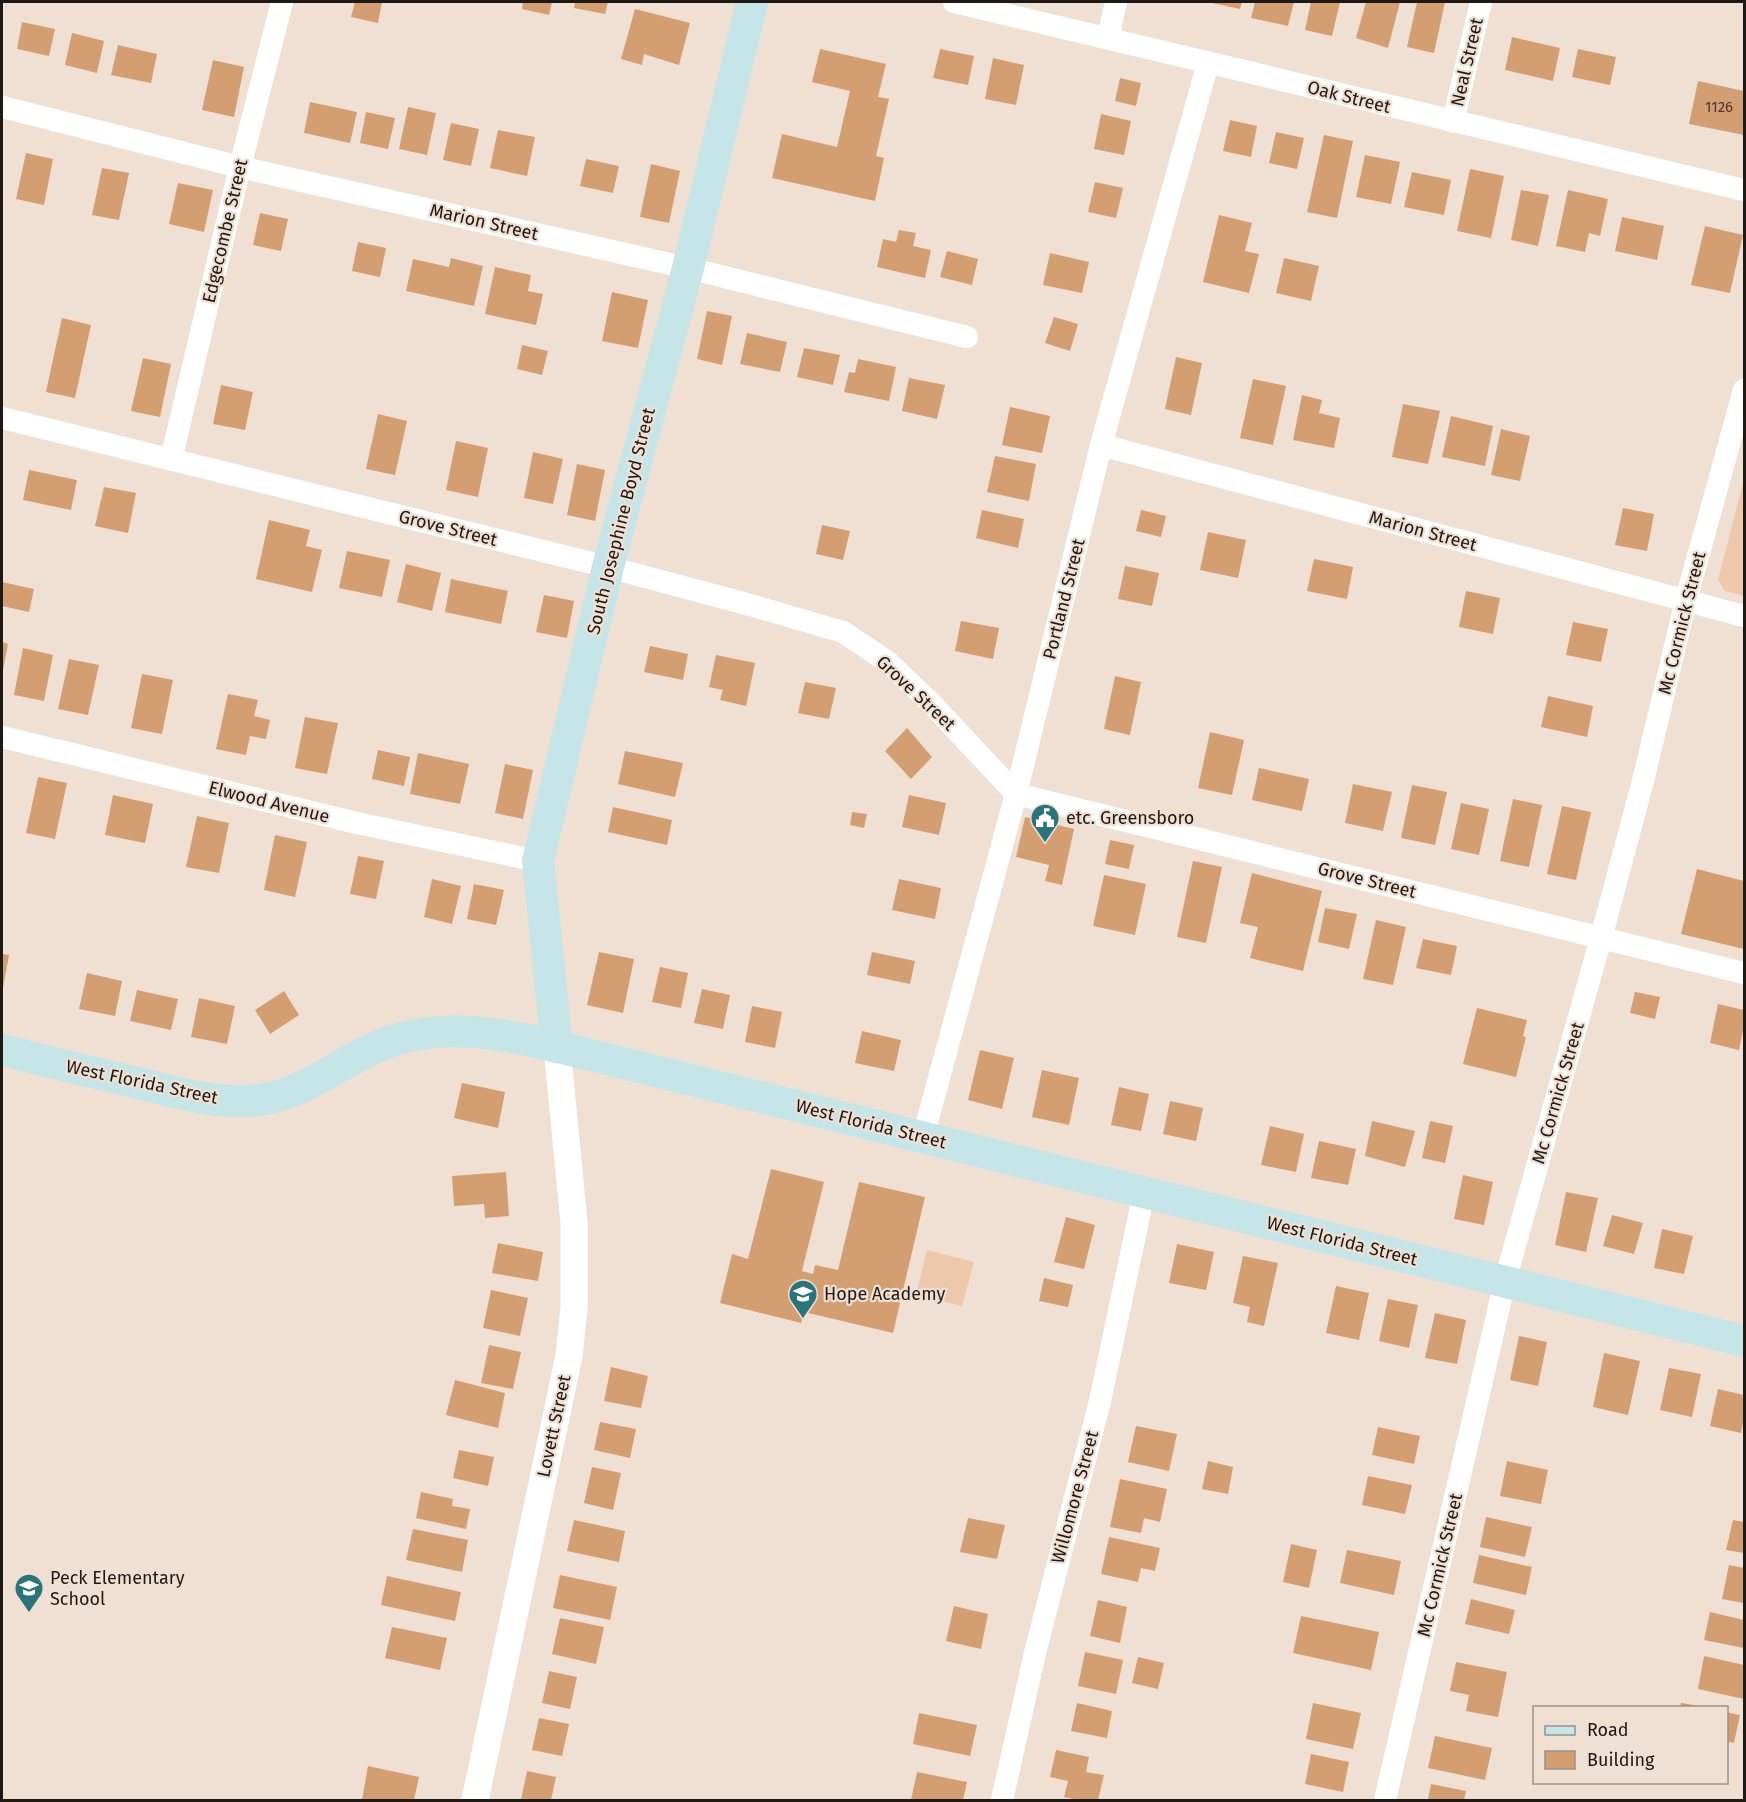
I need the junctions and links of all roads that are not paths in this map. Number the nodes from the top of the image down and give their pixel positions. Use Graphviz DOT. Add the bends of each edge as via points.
graph roads {
  1 [pos="282,2"];
  2 [pos="752,2"];
  3 [pos="954,2"];
  4 [pos="1116,2"];
  5 [pos="1481,2"];
  6 [pos="1108,39"];
  7 [pos="1208,63"];
  8 [pos="2,107"];
  9 [pos="1454,122"];
  10 [pos="240,167"];
  11 [pos="1744,190"];
  12 [pos="688,268"];
  13 [pos="967,337"];
  14 [pos="1744,390"];
  15 [pos="2,418"];
  16 [pos="1101,445"];
  17 [pos="171,460"];
  18 [pos="608,567"];
  19 [pos="1686,600"];
  20 [pos="1744,616"];
  21 [pos="2,736"];
  22 [pos="1016,794"];
  23 [pos="538,861"];
  24 [pos="1601,938"];
  25 [pos="1744,973"];
  26 [pos="557,1047"];
  27 [pos="2,1050"];
  28 [pos="923,1137"];
  29 [pos="1144,1193"];
  30 [pos="1505,1281"];
  31 [pos="1744,1341"];
  32 [pos="475,1800"];
  33 [pos="1002,1800"];
  34 [pos="1385,1800"];
  1 -- 10 [label="street, Edgecombe Street"];
  2 -- 12 [label="main road, South Josephine Boyd Street"];
  3 -- 6 [label="street, Oak Street"];
  4 -- 6 [label="street"];
  5 -- 9 [label="street, Neal Street"];
  6 -- 7 [label="street, Oak Street"];
  7 -- 9 [label="street, Oak Street"];
  7 -- 16 [label="street, Portland Street"];
  8 -- 10 [label="street, Marion Street"];
  9 -- 11 [label="street, Oak Street"];
  10 -- 12 [label="street, Marion Street"];
  10 -- 17 [label="street, Edgecombe Street"];
  12 -- 13 [label="street, Marion Street"];
  12 -- 18 [label="main road, South Josephine Boyd Street"];
  14 -- 19 [label="street, Mc Cormick Street"];
  15 -- 17 [label="street, Grove Street"];
  16 -- 19 [label="street, Marion Street"];
  16 -- 22 [label="street, Portland Street"];
  17 -- 18 [label="street, Grove Street"];
  18 -- 22 [label="street, Grove Street" via="843,632 888,662"];
  18 -- 23 [label="main road, South Josephine Boyd Street"];
  19 -- 20 [label="street, Marion Street"];
  19 -- 24 [label="street, Mc Cormick Street"];
  21 -- 23 [label="street, Elwood Avenue" via="357,823"];
  22 -- 24 [label="street, Grove Street"];
  22 -- 28 [label="street, Portland Street"];
  23 -- 26 [label="main road, South Josephine Boyd Street"];
  24 -- 25 [label="street, Grove Street"];
  24 -- 30 [label="street, Mc Cormick Street"];
  26 -- 27 [label="main road, West Florida Street" via="478,1032 447,1030 408,1035 371,1050 304,1087 261,1100 236,1101 187,1095"];
  26 -- 28 [label="main road, West Florida Street"];
  26 -- 32 [label="street, Lovett Street" via="574,1223 574,1308 569,1356"];
  28 -- 29 [label="main road, West Florida Street"];
  29 -- 30 [label="main road, West Florida Street"];
  29 -- 33 [label="street, Willomore Street" via="1100,1401 1035,1653"];
  30 -- 31 [label="main road, West Florida Street"];
  30 -- 34 [label="street, Mc Cormick Street"];
}
